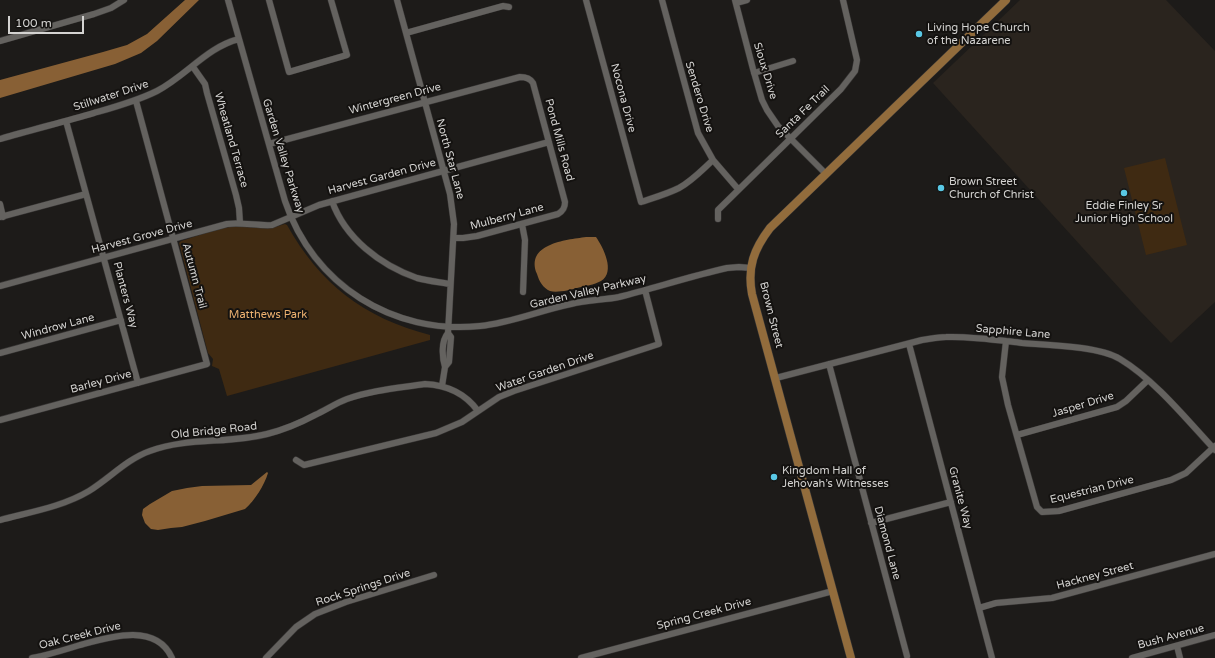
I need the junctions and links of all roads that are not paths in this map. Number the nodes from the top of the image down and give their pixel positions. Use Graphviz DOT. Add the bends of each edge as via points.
graph roads {
  1 [pos="124,0"];
  2 [pos="228,0"];
  3 [pos="269,0"];
  4 [pos="331,0"];
  5 [pos="397,0"];
  6 [pos="586,0"];
  7 [pos="662,0"];
  8 [pos="747,0"];
  9 [pos="843,0"];
  10 [pos="1006,0"];
  11 [pos="735,2"];
  12 [pos="509,7"];
  13 [pos="406,33"];
  14 [pos="0,40"];
  15 [pos="239,40"];
  16 [pos="793,61"];
  17 [pos="193,67"];
  18 [pos="754,73"];
  19 [pos="527,78"];
  20 [pos="136,101"];
  21 [pos="425,102"];
  22 [pos="66,121"];
  23 [pos="0,139"];
  24 [pos="790,139"];
  25 [pos="549,142"];
  26 [pos="269,144"];
  27 [pos="713,160"];
  28 [pos="444,171"];
  29 [pos="826,174"];
  30 [pos="738,189"];
  31 [pos="86,194"];
  32 [pos="332,201"];
  33 [pos="0,204"];
  34 [pos="563,210"];
  35 [pos="2,217"];
  36 [pos="291,218"];
  37 [pos="718,219"];
  38 [pos="240,223"];
  39 [pos="522,224"];
  40 [pos="454,238"];
  41 [pos="174,239"];
  42 [pos="104,258"];
  43 [pos="751,268"];
  44 [pos="450,284"];
  45 [pos="0,286"];
  46 [pos="645,290"];
  47 [pos="523,292"];
  48 [pos="121,320"];
  49 [pos="448,326"];
  50 [pos="1006,341"];
  51 [pos="909,344"];
  52 [pos="0,354"];
  53 [pos="207,364"];
  54 [pos="830,364"];
  55 [pos="776,378"];
  56 [pos="1148,380"];
  57 [pos="138,383"];
  58 [pos="442,386"];
  59 [pos="478,411"];
  60 [pos="0,420"];
  61 [pos="1017,435"];
  62 [pos="1214,448"];
  63 [pos="296,460"];
  64 [pos="951,502"];
  65 [pos="0,520"];
  66 [pos="872,523"];
  67 [pos="1215,554"];
  68 [pos="434,575"];
  69 [pos="833,591"];
  70 [pos="979,608"];
  71 [pos="1215,635"];
  72 [pos="1177,646"];
  73 [pos="907,656"];
  74 [pos="32,658"];
  75 [pos="172,658"];
  76 [pos="266,658"];
  77 [pos="581,658"];
  78 [pos="851,658"];
  79 [pos="992,658"];
  80 [pos="1132,658"];
  81 [pos="1180,658"];
  1 -- 14 [label="street" via="94,14"];
  2 -- 15 [label="street, Garden Valley Parkway"];
  3 -- 4 [label="street" via="289,72 347,55"];
  5 -- 13 [label="street, North Star Lane"];
  6 -- 27 [label="street, Nocona Drive" via="640,202 669,193 688,183"];
  7 -- 27 [label="street, Sendero Drive" via="698,133"];
  8 -- 11 [label="street"];
  9 -- 24 [label="street, Santa Fe Trail" via="857,60 856,68 841,89"];
  10 -- 29 [label="main road, Brown Street"];
  11 -- 18 [label="street, Sioux Drive"];
  12 -- 13 [label="street" via="503,6"];
  13 -- 21 [label="street, North Star Lane"];
  15 -- 17 [label="street, Stillwater Drive" via="221,45"];
  15 -- 26 [label="street, Garden Valley Parkway"];
  16 -- 18 [label="street"];
  17 -- 20 [label="street, Stillwater Drive" via="158,91"];
  17 -- 38 [label="street, Wheatland Terrace" via="207,93 236,195"];
  18 -- 24 [label="street, Sioux Drive" via="767,110"];
  19 -- 21 [label="street, Wintergreen Drive" via="520,77"];
  19 -- 25 [label="street, Pond Mills Road" via="533,83"];
  20 -- 22 [label="street, Stillwater Drive"];
  20 -- 41 [label="street, Autumn Trail"];
  21 -- 26 [label="street, Wintergreen Drive"];
  21 -- 28 [label="street, North Star Lane"];
  22 -- 23 [label="street, Stillwater Drive"];
  22 -- 31 [label="street, Planters Way"];
  24 -- 29 [label="street, Sioux Drive"];
  24 -- 30 [label="street, Santa Fe Trail"];
  25 -- 28 [label="street, Harvest Garden Drive"];
  25 -- 34 [label="street, Pond Mills Road" via="565,202"];
  26 -- 36 [label="street, Garden Valley Parkway"];
  27 -- 30 [label="street, Sendero Drive"];
  28 -- 32 [label="street, Harvest Garden Drive"];
  28 -- 40 [label="street, North Star Lane" via="452,205"];
  29 -- 43 [label="main road, Brown Street" via="763,237"];
  30 -- 37 [label="street, Santa Fe Trail" via="718,210"];
  31 -- 35 [label="street"];
  31 -- 42 [label="street, Planters Way"];
  32 -- 36 [label="street, Harvest Garden Drive"];
  32 -- 44 [label="street" via="350,233 383,262 418,278"];
  33 -- 35 [label="street"];
  34 -- 39 [label="street, Mulberry Lane" via="558,214"];
  36 -- 38 [label="street, Harvest Grove Drive" via="264,226"];
  36 -- 49 [label="street, Garden Valley Parkway" via="301,239 320,264 359,299 404,319"];
  38 -- 41 [label="street, Harvest Grove Drive" via="227,224"];
  39 -- 40 [label="street, Mulberry Lane" via="477,236"];
  39 -- 47 [label="street" via="525,240"];
  40 -- 44 [label="street, North Star Lane"];
  41 -- 42 [label="street, Harvest Grove Drive"];
  41 -- 53 [label="street, Autumn Trail"];
  42 -- 45 [label="street, Harvest Grove Drive"];
  42 -- 48 [label="street, Planters Way"];
  43 -- 46 [label="street, Garden Valley Parkway" via="727,268"];
  43 -- 55 [label="main road, Brown Street" via="752,294"];
  44 -- 49 [label="street, North Star Lane"];
  46 -- 49 [label="street, Garden Valley Parkway" via="572,304 491,324"];
  46 -- 59 [label="street, Water Garden Drive" via="659,344 514,390"];
  48 -- 52 [label="street, Windrow Lane"];
  48 -- 57 [label="street, Planters Way"];
  49 -- 58 [label="street, North Star Lane" via="448,333 444,337 445,367"];
  50 -- 51 [label="street, Sapphire Lane" via="944,337"];
  50 -- 56 [label="street, Sapphire Lane" via="1099,352 1118,358"];
  50 -- 61 [label="street, Equestrian Drive" via="1002,377"];
  51 -- 54 [label="street, Sapphire Lane"];
  51 -- 64 [label="street, Granite Way"];
  53 -- 57 [label="street, Barley Drive"];
  54 -- 55 [label="street, Sapphire Lane"];
  54 -- 66 [label="street, Diamond Lane"];
  55 -- 69 [label="main road, Brown Street"];
  56 -- 61 [label="street, Jasper Drive" via="1117,407"];
  56 -- 62 [label="street, Sapphire Lane"];
  57 -- 60 [label="street, Barley Drive"];
  58 -- 59 [label="street, Old Bridge Road" via="465,397"];
  58 -- 65 [label="street, Old Bridge Road" via="425,384 359,395 284,428 250,438 192,441 150,451 74,498"];
  59 -- 63 [label="street, Water Garden Drive" via="462,422 436,433 304,466"];
  61 -- 62 [label="street, Equestrian Drive" via="1036,507 1042,512 1058,511 1171,480 1186,473"];
  64 -- 66 [label="street"];
  64 -- 70 [label="street, Granite Way"];
  66 -- 73 [label="street, Diamond Lane"];
  67 -- 70 [label="street, Hackney Street" via="1052,598"];
  68 -- 76 [label="street, Rock Springs Drive" via="341,603 315,614 296,627"];
  69 -- 77 [label="street, Spring Creek Drive"];
  69 -- 78 [label="main road, Brown Street"];
  70 -- 79 [label="street, Granite Way"];
  71 -- 72 [label="street, Bush Avenue"];
  72 -- 80 [label="street, Bush Avenue"];
  72 -- 81 [label="street"];
  74 -- 75 [label="street, Oak Creek Drive" via="106,638 131,635 154,639 166,648"];
}
